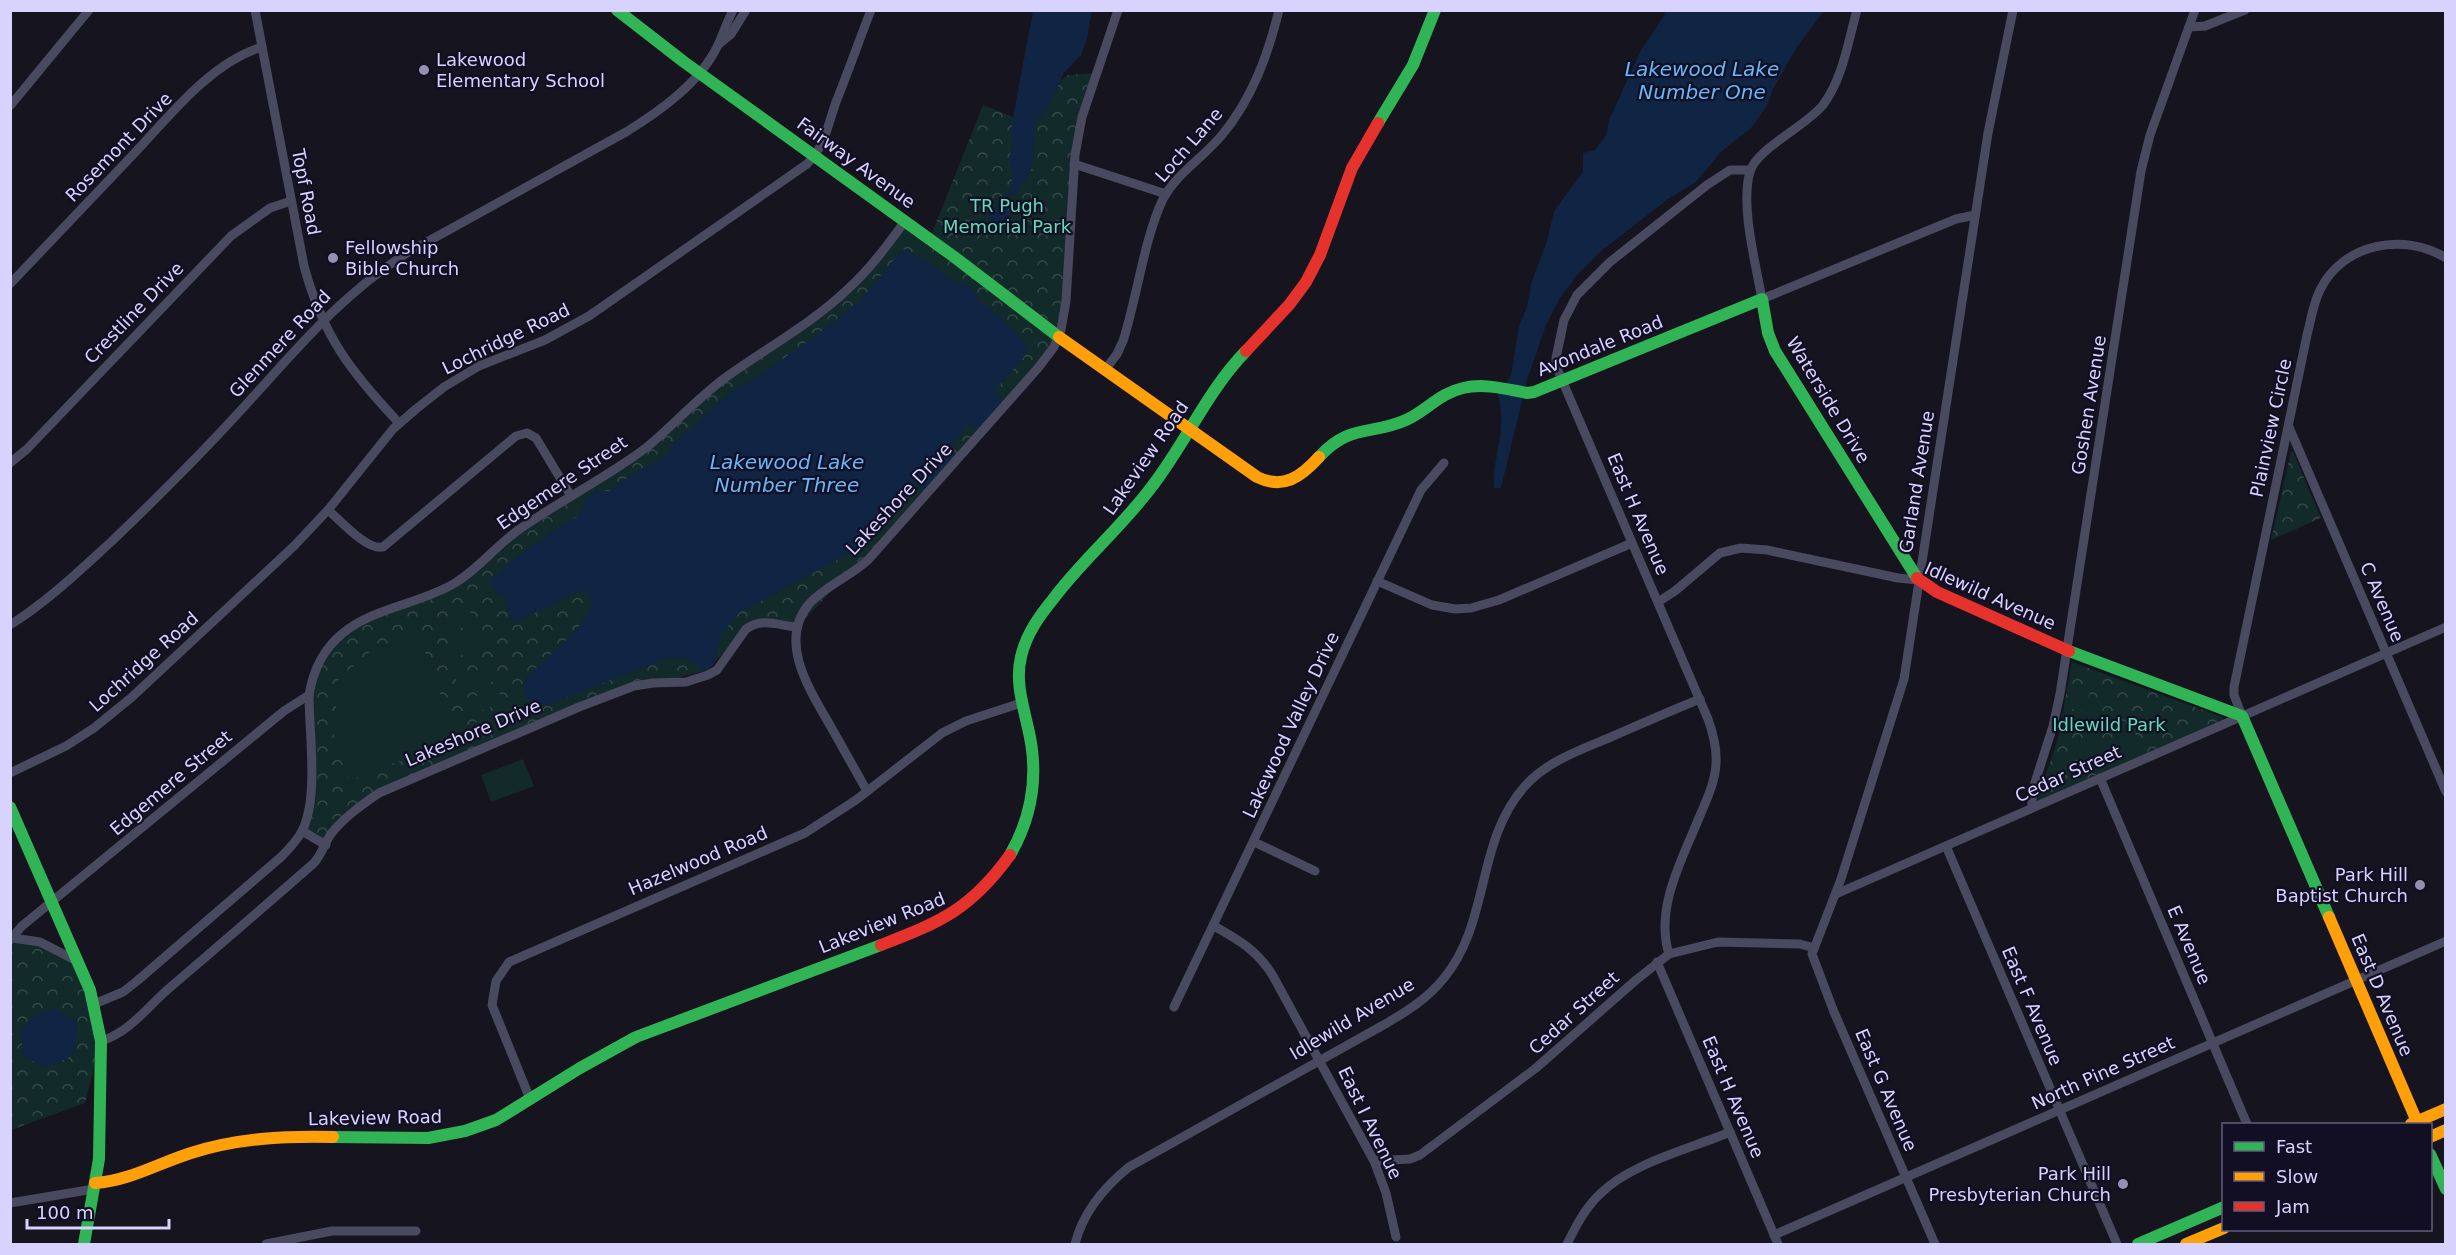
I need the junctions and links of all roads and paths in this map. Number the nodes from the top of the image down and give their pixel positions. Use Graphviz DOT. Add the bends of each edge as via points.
graph roads {
  1 [pos="89,10"];
  2 [pos="255,10"];
  3 [pos="617,10"];
  4 [pos="733,10"];
  5 [pos="746,10"];
  6 [pos="871,10"];
  7 [pos="1118,10"];
  8 [pos="1279,10"];
  9 [pos="1436,10"];
  10 [pos="1857,10"];
  11 [pos="2013,10"];
  12 [pos="2195,10"];
  13 [pos="2245,10"];
  14 [pos="2189,27"];
  15 [pos="719,44"];
  16 [pos="262,47"];
  17 [pos="699,72"];
  18 [pos="10,106"];
  19 [pos="815,155"];
  20 [pos="1074,164"];
  21 [pos="1750,170"];
  22 [pos="1166,194"];
  23 [pos="291,201"];
  24 [pos="1975,215"];
  25 [pos="906,221"];
  26 [pos="2445,258"];
  27 [pos="10,284"];
  28 [pos="1762,299"];
  29 [pos="322,321"];
  30 [pos="1057,335"];
  31 [pos="1105,369"];
  32 [pos="1563,381"];
  33 [pos="399,423"];
  34 [pos="2289,426"];
  35 [pos="1189,431"];
  36 [pos="10,463"];
  37 [pos="1444,463"];
  38 [pos="571,495"];
  39 [pos="328,510"];
  40 [pos="1632,543"];
  41 [pos="1918,580"];
  42 [pos="1377,581"];
  43 [pos="1658,602"];
  44 [pos="10,625"];
  45 [pos="797,627"];
  46 [pos="2445,627"];
  47 [pos="2067,650"];
  48 [pos="2386,653"];
  49 [pos="309,695"];
  50 [pos="1700,699"];
  51 [pos="1021,703"];
  52 [pos="2242,716"];
  53 [pos="10,773"];
  54 [pos="2100,778"];
  55 [pos="867,791"];
  56 [pos="2445,792"];
  57 [pos="10,807"];
  58 [pos="2032,808"];
  59 [pos="302,831"];
  60 [pos="1254,842"];
  61 [pos="326,845"];
  62 [pos="1946,846"];
  63 [pos="1315,871"];
  64 [pos="1836,894"];
  65 [pos="52,902"];
  66 [pos="1214,926"];
  67 [pos="12,939"];
  68 [pos="2445,941"];
  69 [pos="1814,948"];
  70 [pos="1669,954"];
  71 [pos="77,961"];
  72 [pos="1657,962"];
  73 [pos="2356,980"];
  74 [pos="94,1004"];
  75 [pos="1174,1007"];
  76 [pos="101,1041"];
  77 [pos="2212,1043"];
  78 [pos="1320,1061"];
  79 [pos="530,1099"];
  80 [pos="2445,1109"];
  81 [pos="2059,1110"];
  82 [pos="2246,1123"];
  83 [pos="2415,1123"];
  84 [pos="2417,1123"];
  85 [pos="1730,1132"];
  86 [pos="2432,1159"];
  87 [pos="1374,1161"];
  88 [pos="1906,1177"];
  89 [pos="95,1186"];
  90 [pos="2445,1189"];
  91 [pos="10,1203"];
  92 [pos="2222,1207"];
  93 [pos="2222,1228"];
  94 [pos="416,1231"];
  95 [pos="1774,1235"];
  96 [pos="1396,1237"];
  97 [pos="84,1245"];
  98 [pos="266,1245"];
  99 [pos="1075,1245"];
  100 [pos="1567,1245"];
  101 [pos="1778,1245"];
  102 [pos="1935,1245"];
  103 [pos="2117,1245"];
  104 [pos="2138,1245"];
  105 [pos="2186,1245"];
  1 -- 18 [label="street"];
  2 -- 16 [label="street, Topf Road"];
  3 -- 17 [label="street, Fairway Avenue"];
  4 -- 15 [label="street, Glenmere Road"];
  5 -- 15 [label="street, Glenmere Road" via="731,34"];
  6 -- 19 [label="street, Lochridge Road" via="824,141"];
  7 -- 20 [label="street, Lakeshore Drive" via="1082,117"];
  8 -- 22 [label="street, Loch Lane" via="1267,55 1244,105 1223,135"];
  9 -- 35 [label="street, Lakeview Road" via="1408,74 1353,165 1321,252 1306,281 1231,367"];
  10 -- 21 [label="street" via="1842,67 1829,95 1810,118 1759,156"];
  11 -- 24 [label="street, Garland Avenue"];
  12 -- 14 [label="street, Goshen Avenue"];
  13 -- 14 [label="street" via="2205,26"];
  14 -- 47 [label="street, Goshen Avenue" via="2141,171"];
  15 -- 17 [label="street, Glenmere Road"];
  16 -- 23 [label="street, Topf Road"];
  16 -- 27 [label="street, Rosemont Drive" via="229,63 189,97"];
  17 -- 19 [label="street, Fairway Avenue"];
  17 -- 29 [label="street, Glenmere Road" via="646,119 407,253 364,283"];
  19 -- 25 [label="street, Fairway Avenue"];
  19 -- 33 [label="street, Lochridge Road" via="589,316 545,340 459,377"];
  20 -- 22 [label="street"];
  20 -- 30 [label="street, Lakeshore Drive" via="1066,301"];
  21 -- 28 [label="street, Waterside Drive" via="1746,196"];
  21 -- 32 [label="street, East H Avenue" via="1730,170 1707,185 1588,282 1569,309 1560,335 1556,366"];
  22 -- 31 [label="street, Loch Lane" via="1123,341"];
  23 -- 29 [label="street, Topf Road" via="304,266"];
  23 -- 36 [label="street, Crestline Drive" via="263,212 231,236"];
  24 -- 28 [label="street, Avondale Road" via="1956,219"];
  24 -- 41 [label="street, Garland Avenue"];
  25 -- 30 [label="street, Fairway Avenue"];
  25 -- 38 [label="street, Edgemere Street" via="874,262 833,303 720,381 646,447"];
  26 -- 34 [label="street, Plainview Circle" via="2427,248 2395,243 2367,249 2337,268 2324,282 2315,304"];
  28 -- 32 [label="street, Avondale Road"];
  28 -- 41 [label="street, Waterside Drive" via="1775,351"];
  29 -- 33 [label="street, Topf Road" via="352,371"];
  29 -- 44 [label="street, Glenmere Road" via="160,496 59,591"];
  30 -- 31 [label="street, Fairway Avenue"];
  30 -- 45 [label="street, Lakeshore Drive" via="1038,368 953,465 868,560 809,604"];
  31 -- 35 [label="street, Fairway Avenue"];
  32 -- 35 [label="street, Avondale Road" via="1527,393 1481,385 1447,393 1404,421 1352,432 1329,447 1310,469 1286,482 1257,478"];
  32 -- 40 [label="street, East H Avenue"];
  33 -- 39 [label="street, Lochridge Road"];
  34 -- 48 [label="street, C Avenue"];
  34 -- 52 [label="street, Plainview Circle" via="2234,687"];
  35 -- 51 [label="street, Lakeview Road" via="1123,525 1046,607 1030,632 1021,655"];
  37 -- 42 [label="street, Lakewood Valley Drive" via="1421,490"];
  38 -- 39 [label="street" via="536,438 527,432 516,436 382,547 374,548 365,542"];
  38 -- 49 [label="street, Edgemere Street" via="516,532 453,585 381,612 344,632 321,660"];
  39 -- 53 [label="street, Lochridge Road" via="120,708 66,746"];
  40 -- 42 [label="street" via="1499,600 1471,608 1432,605"];
  40 -- 43 [label="street, East H Avenue"];
  41 -- 43 [label="street, Idlewild Avenue" via="1741,548 1720,553"];
  41 -- 47 [label="street, Idlewild Avenue"];
  41 -- 64 [label="street, Garland Avenue" via="1904,679"];
  42 -- 60 [label="street, Lakewood Valley Drive"];
  43 -- 50 [label="street, East H Avenue"];
  45 -- 55 [label="street" via="796,644 803,675"];
  45 -- 61 [label="street, Lakeshore Drive" via="763,622 751,626 717,670 699,679 634,686 398,783 363,804 331,834"];
  46 -- 48 [label="street, Cedar Street"];
  47 -- 52 [label="street, Idlewild Avenue"];
  47 -- 58 [label="street, Goshen Avenue" via="2053,726 2032,792"];
  48 -- 52 [label="street, Cedar Street"];
  48 -- 56 [label="street, C Avenue"];
  49 -- 59 [label="street" via="312,760"];
  49 -- 65 [label="street, Edgemere Street" via="284,711"];
  50 -- 70 [label="street, East H Avenue" via="1711,729 1715,771 1670,897 1664,928"];
  50 -- 78 [label="street, Idlewild Avenue" via="1553,763 1527,784 1503,817 1469,930 1445,977 1412,1008"];
  51 -- 55 [label="street, Hazelwood Road" via="957,725"];
  51 -- 79 [label="street, Lakeview Road" via="1034,769 1026,824 1006,864 964,907 933,925 636,1037"];
  52 -- 54 [label="street, Cedar Street"];
  52 -- 73 [label="street, East D Avenue"];
  54 -- 58 [label="street, Cedar Street"];
  54 -- 77 [label="street, E Avenue"];
  55 -- 79 [label="street, Hazelwood Road" via="805,832 509,962 496,981 492,1005"];
  57 -- 65 [label="street"];
  58 -- 62 [label="street, Cedar Street"];
  59 -- 61 [label="street"];
  59 -- 74 [label="street" via="281,856 137,981 123,992"];
  60 -- 63 [label="street"];
  60 -- 66 [label="street, Lakewood Valley Drive"];
  61 -- 76 [label="street, Lakeshore Drive" via="314,863 125,1030"];
  62 -- 64 [label="street, Cedar Street"];
  62 -- 81 [label="street, East F Avenue"];
  64 -- 69 [label="street, Garland Avenue"];
  65 -- 67 [label="street, Edgemere Street"];
  65 -- 71 [label="street"];
  66 -- 75 [label="street, Lakewood Valley Drive"];
  66 -- 78 [label="street, East I Avenue" via="1243,942 1265,963"];
  67 -- 71 [label="street, Edgemere Street" via="40,942"];
  68 -- 73 [label="street, North Pine Street"];
  69 -- 70 [label="street, Cedar Street" via="1800,944 1718,942"];
  69 -- 88 [label="street, East G Avenue" via="1814,961"];
  70 -- 72 [label="street, Cedar Street"];
  71 -- 74 [label="street"];
  72 -- 85 [label="street, East H Avenue"];
  72 -- 87 [label="street, Cedar Street" via="1536,1068 1420,1155"];
  73 -- 77 [label="street, North Pine Street"];
  73 -- 83 [label="street, East D Avenue"];
  74 -- 76 [label="street"];
  76 -- 89 [label="street"];
  77 -- 81 [label="street, North Pine Street"];
  77 -- 82 [label="street, E Avenue"];
  78 -- 87 [label="street, East I Avenue"];
  78 -- 99 [label="street, Idlewild Avenue" via="1129,1167 1096,1200"];
  79 -- 89 [label="street, Lakeview Road" via="496,1120 451,1135 405,1139 290,1136 236,1141"];
  80 -- 84 [label="street"];
  81 -- 88 [label="street, North Pine Street"];
  81 -- 103 [label="street, East F Avenue"];
  85 -- 95 [label="street, East H Avenue"];
  85 -- 100 [label="street" via="1614,1181 1587,1208"];
  86 -- 90 [label="street"];
  87 -- 96 [label="street, East I Avenue"];
  88 -- 95 [label="street, North Pine Street"];
  88 -- 102 [label="street, East G Avenue"];
  89 -- 91 [label="street, Lakeview Road"];
  89 -- 97 [label="street"];
  92 -- 104 [label="street"];
  93 -- 105 [label="street"];
  94 -- 98 [label="street" via="332,1231"];
  95 -- 101 [label="street, East H Avenue"];
}
